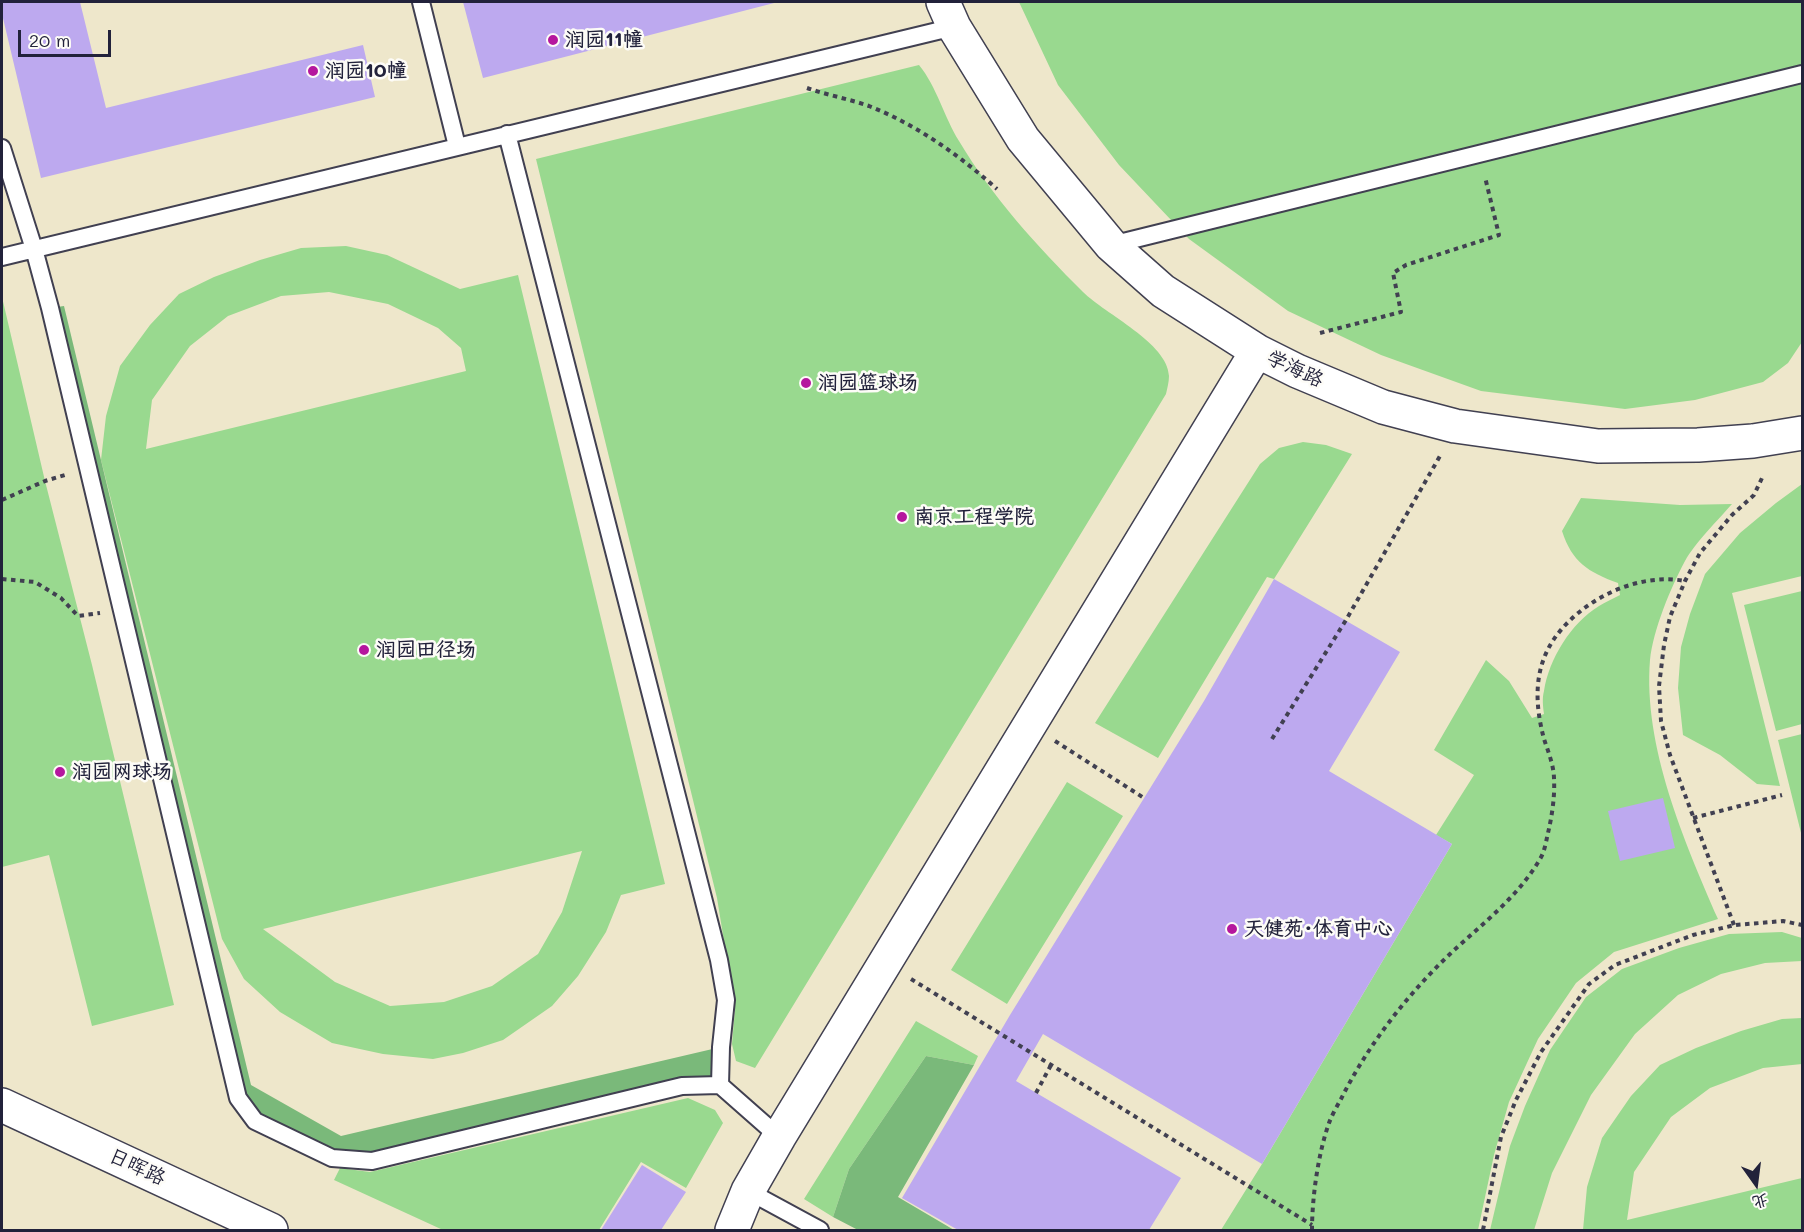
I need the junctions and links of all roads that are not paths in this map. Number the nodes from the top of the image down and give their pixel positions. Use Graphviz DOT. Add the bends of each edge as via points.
graph roads {
  1 [pos="421,2"];
  2 [pos="948,14"];
  3 [pos="1803,74"];
  4 [pos="507,134"];
  5 [pos="457,146"];
  6 [pos="2,148"];
  7 [pos="1111,245"];
  8 [pos="34,249"];
  9 [pos="2,257"];
  10 [pos="1257,351"];
  11 [pos="1803,433"];
  12 [pos="720,1085"];
  13 [pos="2,1105"];
  14 [pos="779,1137"];
  15 [pos="748,1191"];
  16 [pos="271,1230"];
  17 [pos="716,1230"];
  18 [pos="732,1230"];
  19 [pos="820,1230"];
  1 -- 5 [label="lane"];
  2 -- 4 [label="lane"];
  2 -- 7 [label="street, 学海路" via="1023,139"];
  3 -- 7 [label="lane"];
  4 -- 5 [label="lane"];
  4 -- 12 [label="lane" via="719,960 726,1000"];
  5 -- 8 [label="lane"];
  6 -- 8 [label="lane"];
  7 -- 10 [label="street, 学海路" via="1163,291"];
  8 -- 9 [label="lane"];
  8 -- 12 [label="lane" via="238,1098 255,1121 332,1158 372,1161 682,1086"];
  10 -- 11 [label="street, 学海路" via="1383,407 1455,426 1598,447 1698,445"];
  10 -- 14 [label="street"];
  12 -- 14 [label="lane"];
  13 -- 16 [label="street, 日晖路"];
  14 -- 15 [label="street"];
  15 -- 17 [label="street"];
  15 -- 18 [label="street"];
  15 -- 19 [label="lane"];
}
